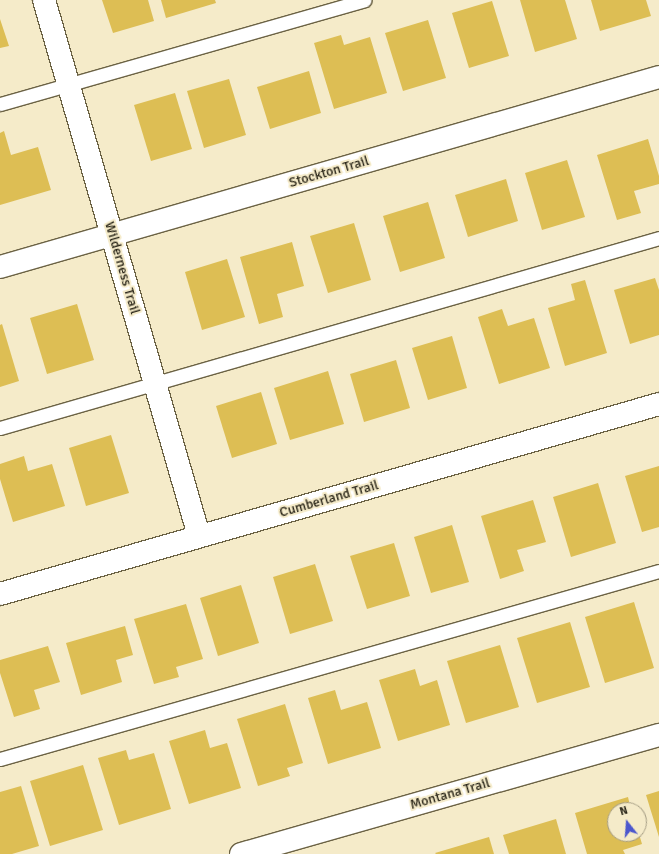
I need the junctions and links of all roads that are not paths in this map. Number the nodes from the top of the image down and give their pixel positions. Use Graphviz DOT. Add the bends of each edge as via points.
graph roads {
  1 [pos="44,0"];
  2 [pos="364,0"];
  3 [pos="659,77"];
  4 [pos="69,84"];
  5 [pos="0,104"];
  6 [pos="112,234"];
  7 [pos="659,238"];
  8 [pos="0,267"];
  9 [pos="156,383"];
  10 [pos="659,404"];
  11 [pos="0,428"];
  12 [pos="199,536"];
  13 [pos="659,571"];
  14 [pos="0,594"];
  15 [pos="659,735"];
  16 [pos="0,759"];
  17 [pos="241,854"];
  1 -- 4 [label="street, Wilderness Trail"];
  2 -- 4 [label="lane"];
  3 -- 6 [label="street, Stockton Trail"];
  4 -- 5 [label="lane"];
  4 -- 6 [label="street, Wilderness Trail"];
  6 -- 8 [label="street, Stockton Trail"];
  6 -- 9 [label="street, Wilderness Trail"];
  7 -- 9 [label="lane"];
  9 -- 11 [label="lane"];
  9 -- 12 [label="street, Wilderness Trail"];
  10 -- 12 [label="street, Cumberland Trail"];
  12 -- 14 [label="street, Cumberland Trail"];
  13 -- 16 [label="lane"];
  15 -- 17 [label="street, Montana Trail"];
}
